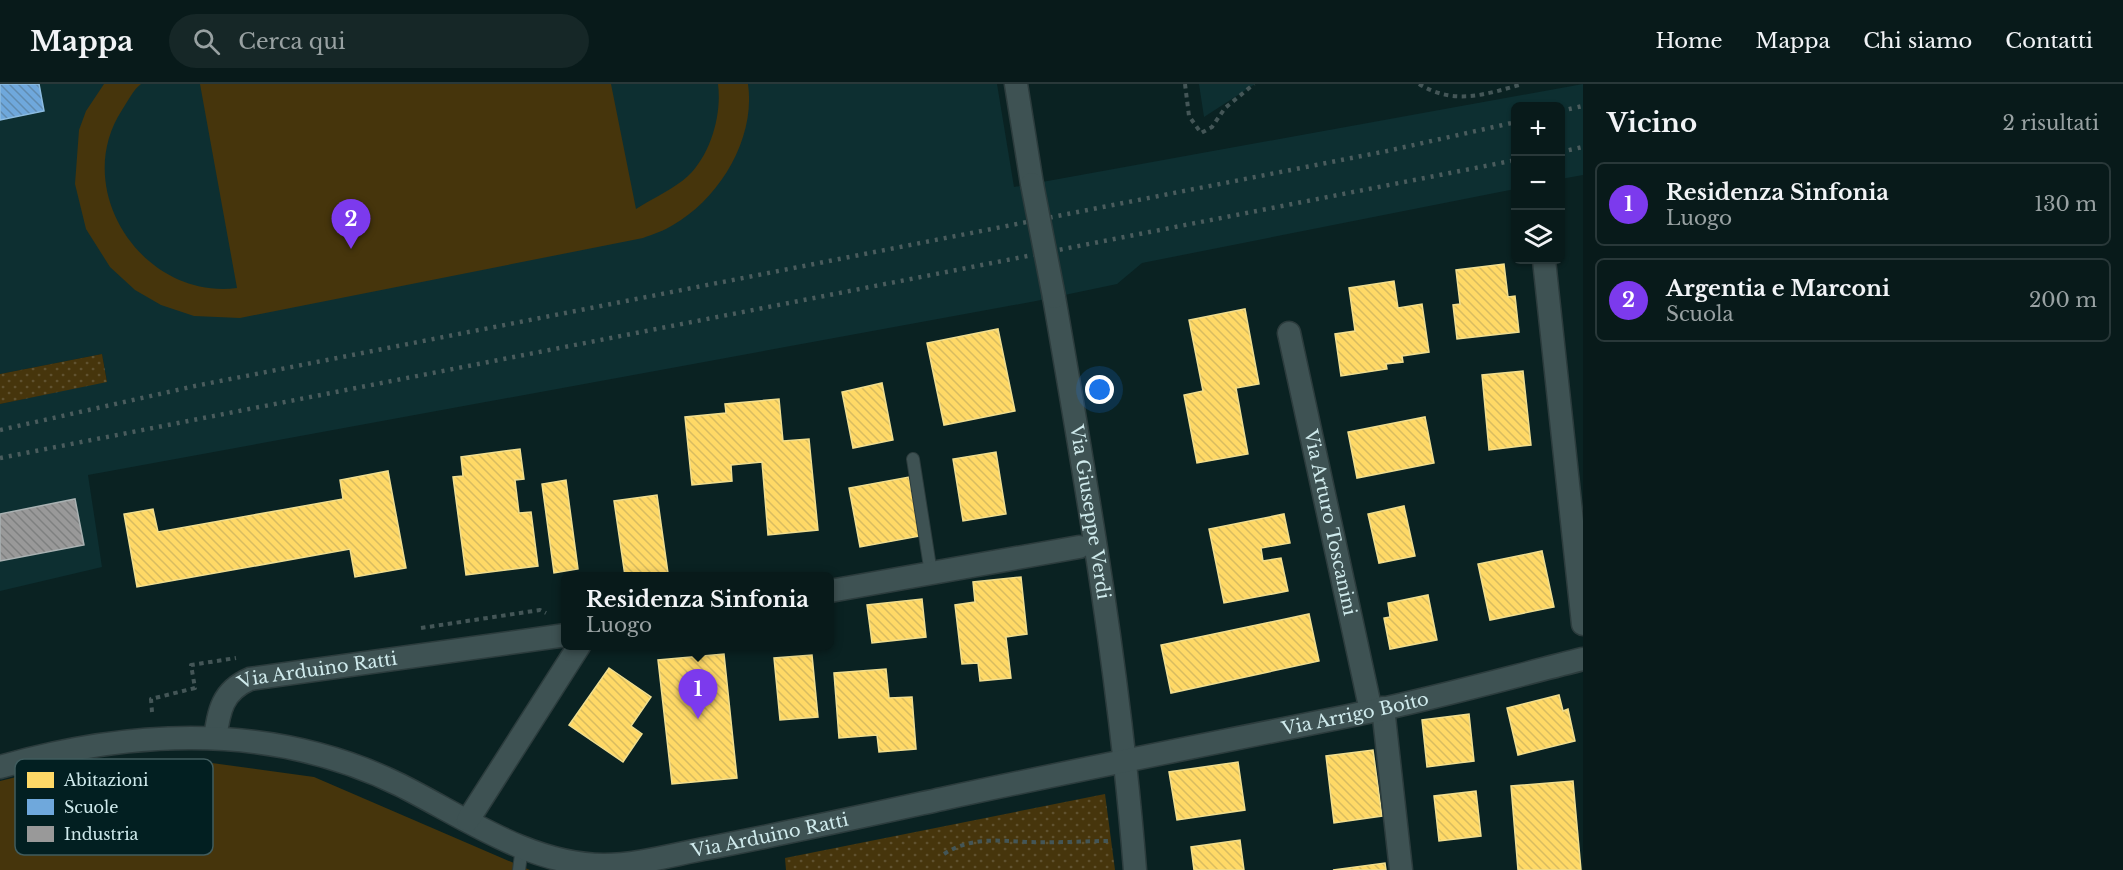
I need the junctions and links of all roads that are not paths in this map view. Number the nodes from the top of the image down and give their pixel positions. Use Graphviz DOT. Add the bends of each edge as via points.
graph roads {
  1 [pos="1016,84"];
  2 [pos="1544,264"];
  3 [pos="1289,333"];
  4 [pos="913,459"];
  5 [pos="1079,547"];
  6 [pos="931,573"];
  7 [pos="834,590"];
  8 [pos="1583,624"];
  9 [pos="561,636"];
  10 [pos="576,650"];
  11 [pos="1583,659"];
  12 [pos="1377,710"];
  13 [pos="215,738"];
  14 [pos="34,759"];
  15 [pos="1126,759"];
  16 [pos="15,763"];
  17 [pos="0,767"];
  18 [pos="468,820"];
  19 [pos="522,847"];
  20 [pos="553,864"];
  21 [pos="519,870"];
  22 [pos="1135,870"];
  23 [pos="1401,870"];
  1 -- 15 [label="street, Via Giuseppe Verdi, bridge" via="1096,541"];
  2 -- 8 [label="street"];
  3 -- 12 [label="street, Via Arturo Toscanini"];
  4 -- 6 [label="lane"];
  5 -- 6 [label="street"];
  6 -- 7 [label="street"];
  9 -- 13 [label="street, Via Arduino Ratti" via="250,679 232,689 224,700"];
  10 -- 18 [label="street"];
  11 -- 12 [label="street, Via Arrigo Boito"];
  12 -- 15 [label="street, Via Arrigo Boito"];
  12 -- 23 [label="street, Via Arturo Toscanini"];
  13 -- 14 [label="street, Via Arduino Ratti" via="109,741"];
  13 -- 18 [label="street, Via Arduino Ratti" via="272,745 340,761"];
  15 -- 20 [label="street, Via Arduino Ratti" via="631,863"];
  15 -- 22 [label="street, Via Giuseppe Verdi"];
  16 -- 17 [label="street, Via Arduino Ratti"];
  18 -- 19 [label="street, Via Arduino Ratti"];
  19 -- 20 [label="street, Via Arduino Ratti"];
  19 -- 21 [label="lane"];
}
